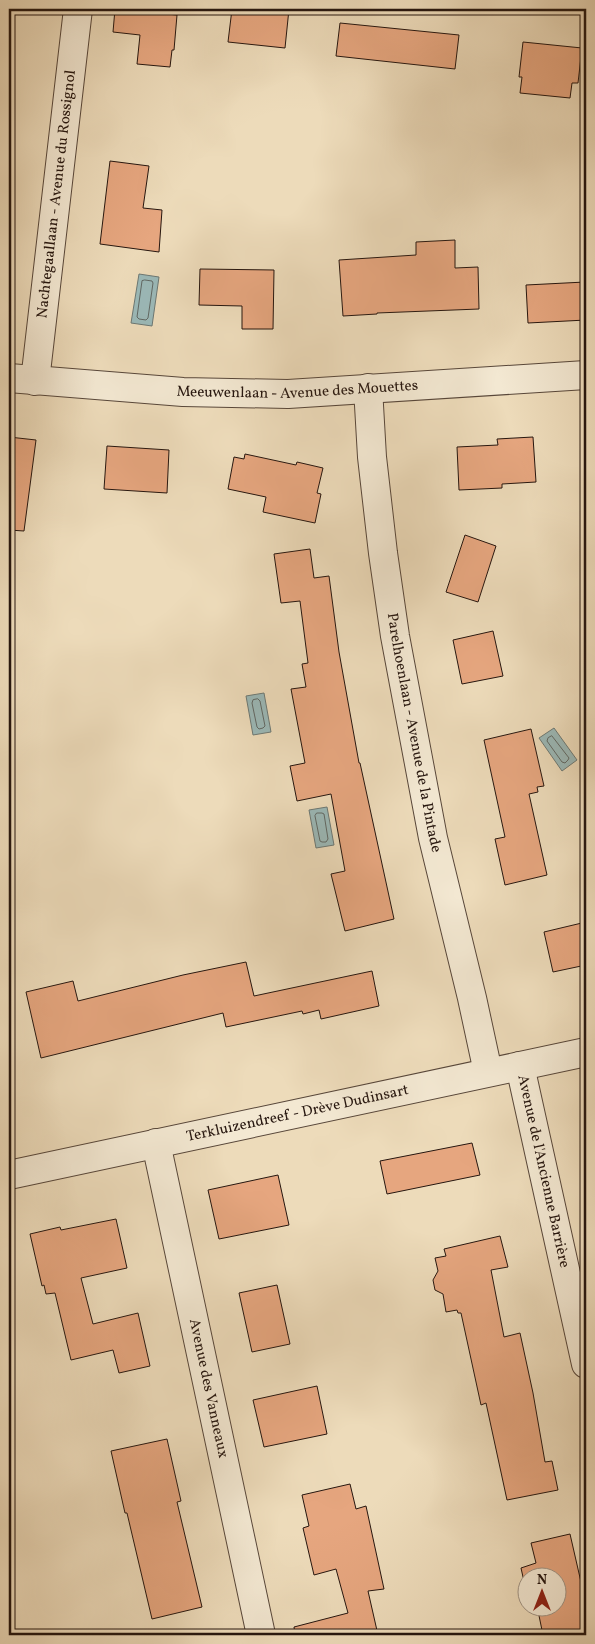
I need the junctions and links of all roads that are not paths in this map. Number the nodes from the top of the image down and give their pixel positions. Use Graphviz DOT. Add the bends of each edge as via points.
graph roads {
  1 [pos="78,9"];
  2 [pos="586,375"];
  3 [pos="22,380"];
  4 [pos="368,388"];
  5 [pos="586,1052"];
  6 [pos="520,1066"];
  7 [pos="488,1072"];
  8 [pos="156,1143"];
  9 [pos="9,1175"];
  10 [pos="586,1364"];
  11 [pos="261,1635"];
  1 -- 3 [label="street, Nachtegaallaan - Avenue du Rossignol"];
  2 -- 4 [label="street, Meeuwenlaan - Avenue des Mouettes"];
  3 -- 4 [label="street, Meeuwenlaan - Avenue des Mouettes" via="183,392 288,394"];
  4 -- 7 [label="street, Parelhoenlaan - Avenue de la Pintade" via="372,457 397,646 433,838"];
  5 -- 6 [label="street, Terkluizendreef - Drève Dudinsart"];
  6 -- 7 [label="street, Terkluizendreef - Drève Dudinsart"];
  6 -- 10 [label="street, Avenue de l'Ancienne Barrière"];
  7 -- 8 [label="street, Terkluizendreef - Drève Dudinsart"];
  8 -- 9 [label="street, Terkluizendreef - Drève Dudinsart"];
  8 -- 11 [label="street, Avenue des Vanneaux"];
}
